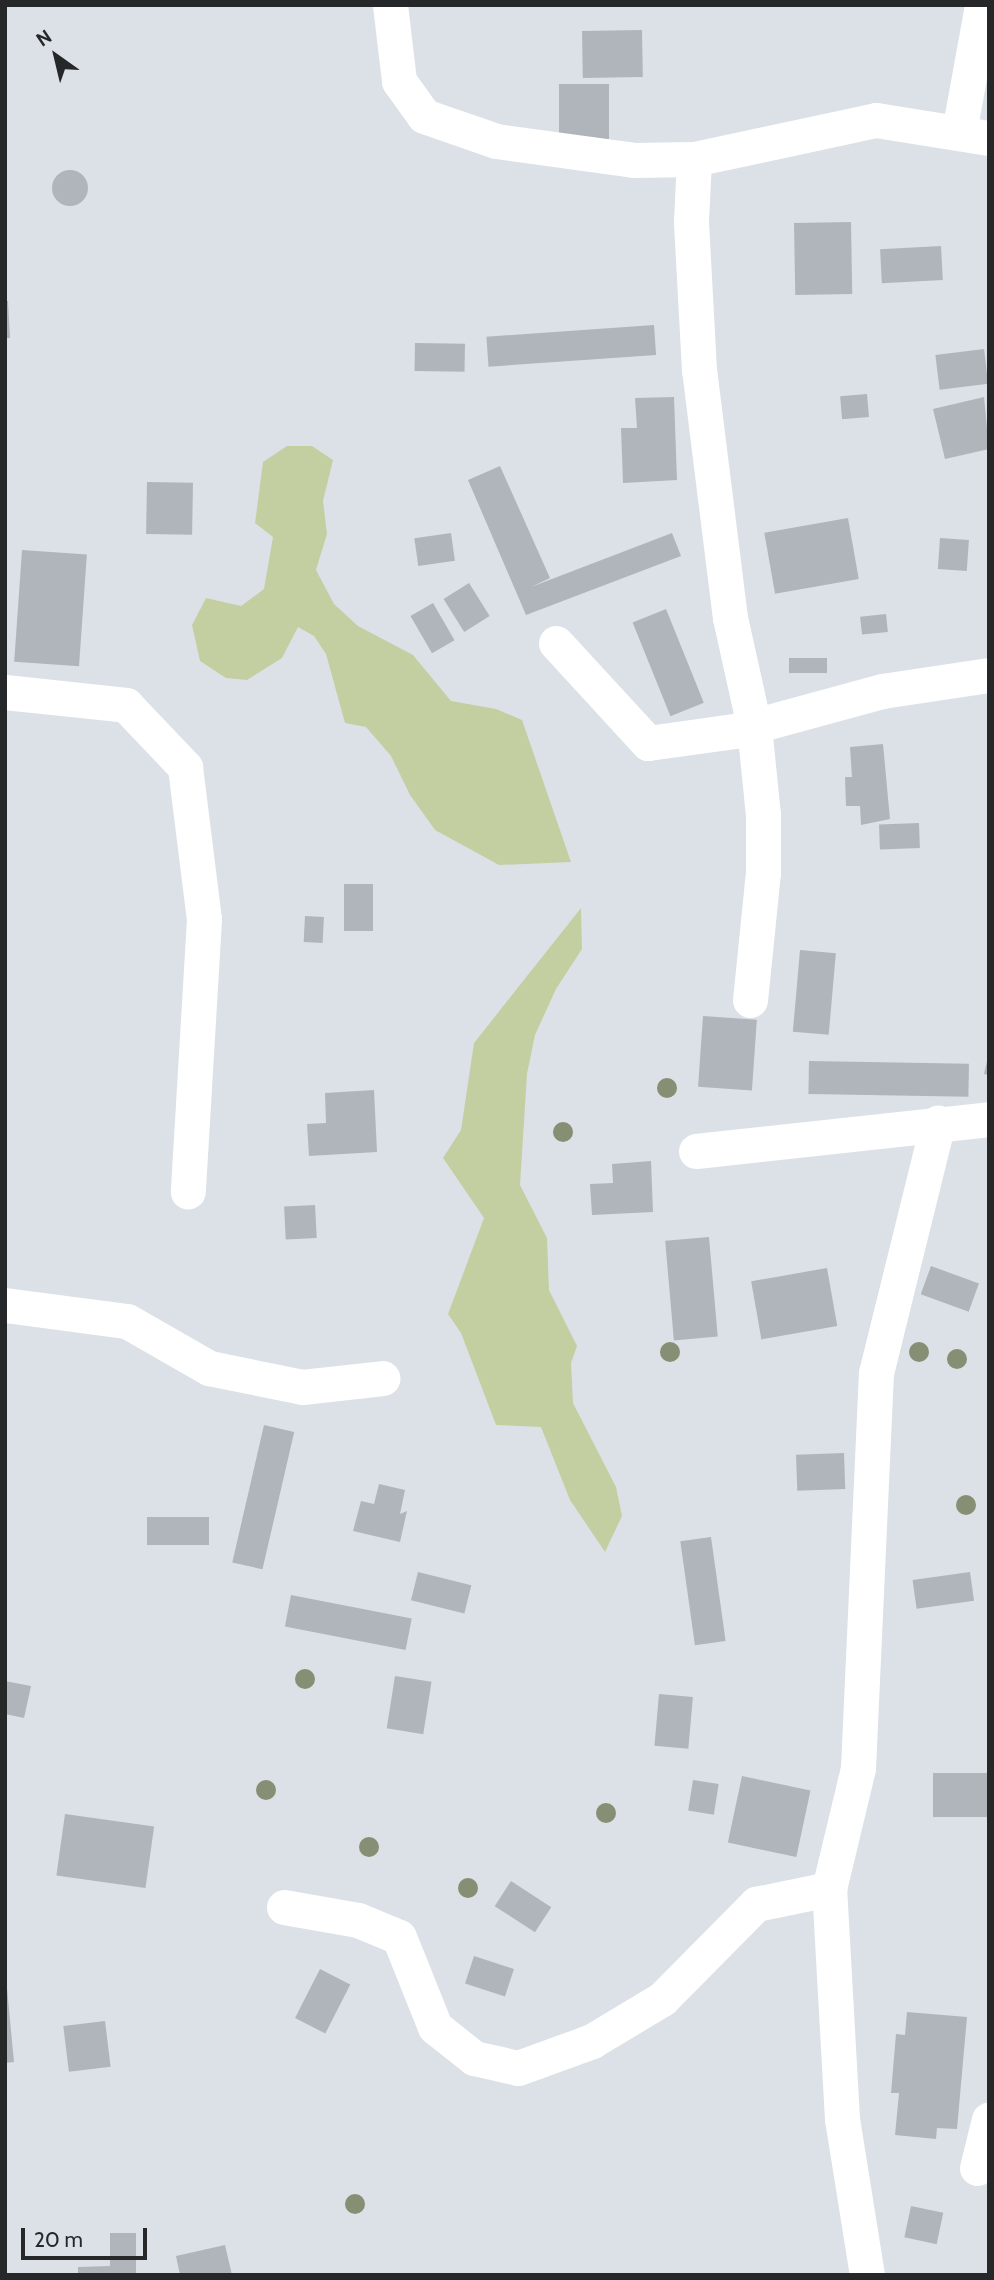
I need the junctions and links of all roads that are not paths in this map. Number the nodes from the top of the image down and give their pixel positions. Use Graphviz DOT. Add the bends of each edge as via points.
graph roads {
  1 [pos="390,5"];
  2 [pos="982,5"];
  3 [pos="974,135"];
  4 [pos="694,159"];
  5 [pos="556,643"];
  6 [pos="989,675"];
  7 [pos="5,692"];
  8 [pos="754,726"];
  9 [pos="750,1000"];
  10 [pos="989,1119"];
  11 [pos="938,1123"];
  12 [pos="696,1150"];
  13 [pos="188,1192"];
  14 [pos="5,1305"];
  15 [pos="383,1378"];
  16 [pos="829,1889"];
  17 [pos="284,1907"];
  18 [pos="989,2119"];
  19 [pos="977,2168"];
  20 [pos="867,2275"];
  1 -- 4 [label="street" via="399,81 424,116 496,141 634,160"];
  2 -- 3 [label="street"];
  3 -- 4 [label="street" via="876,120"];
  4 -- 8 [label="street" via="691,221 699,370 730,618"];
  5 -- 8 [label="street" via="648,743"];
  6 -- 8 [label="street" via="882,691"];
  7 -- 13 [label="street" via="126,705 185,767 204,919"];
  8 -- 9 [label="street" via="763,815 763,873"];
  10 -- 11 [label="street"];
  11 -- 12 [label="street"];
  11 -- 16 [label="street" via="876,1373 858,1768"];
  14 -- 15 [label="street" via="127,1321 209,1368 302,1387"];
  16 -- 17 [label="street" via="756,1904 662,1999 592,2042 518,2068 474,2058 435,2027 400,1937 358,1920"];
  16 -- 20 [label="street" via="842,2119"];
  18 -- 19 [label="street"];
}
